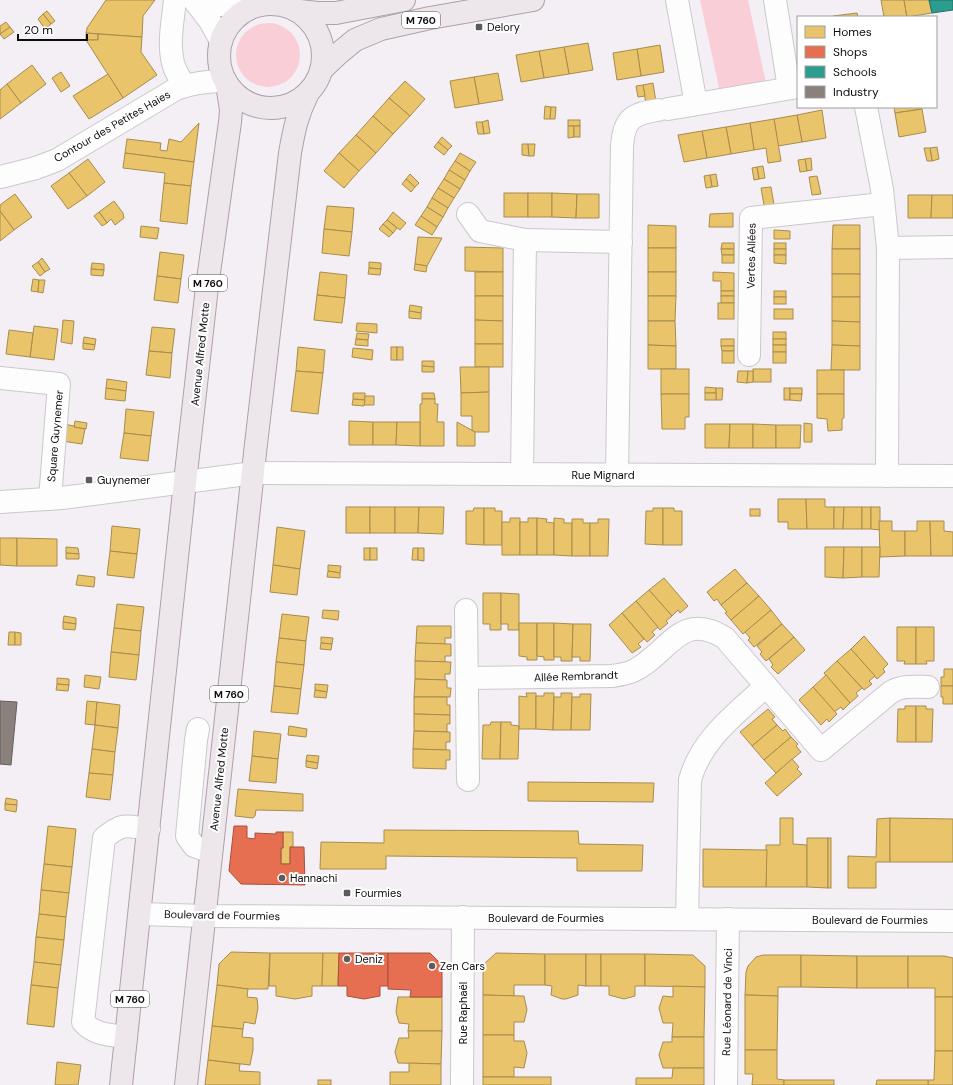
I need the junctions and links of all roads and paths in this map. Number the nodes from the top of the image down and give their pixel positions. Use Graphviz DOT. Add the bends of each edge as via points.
graph roads {
  1 [pos="175,0"];
  2 [pos="194,0"];
  3 [pos="202,0"];
  4 [pos="404,0"];
  5 [pos="533,0"];
  6 [pos="677,0"];
  7 [pos="775,0"];
  8 [pos="229,3"];
  9 [pos="494,3"];
  10 [pos="259,5"];
  11 [pos="295,7"];
  12 [pos="224,35"];
  13 [pos="321,70"];
  14 [pos="226,83"];
  15 [pos="185,86"];
  16 [pos="794,88"];
  17 [pos="308,93"];
  18 [pos="696,104"];
  19 [pos="866,108"];
  20 [pos="0,177"];
  21 [pos="884,204"];
  22 [pos="468,214"];
  23 [pos="525,240"];
  24 [pos="620,242"];
  25 [pos="953,247"];
  26 [pos="888,248"];
  27 [pos="750,355"];
  28 [pos="0,378"];
  29 [pos="254,473"];
  30 [pos="522,474"];
  31 [pos="617,475"];
  32 [pos="887,476"];
  33 [pos="953,476"];
  34 [pos="185,482"];
  35 [pos="50,499"];
  36 [pos="0,502"];
  37 [pos="466,610"];
  38 [pos="467,678"];
  39 [pos="766,686"];
  40 [pos="928,687"];
  41 [pos="224,742"];
  42 [pos="468,780"];
  43 [pos="149,829"];
  44 [pos="212,852"];
  45 [pos="140,914"];
  46 [pos="206,916"];
  47 [pos="463,917"];
  48 [pos="687,919"];
  49 [pos="728,919"];
  50 [pos="953,921"];
  51 [pos="126,1037"];
  52 [pos="121,1085"];
  53 [pos="186,1085"];
  54 [pos="462,1085"];
  55 [pos="726,1085"];
  1 -- 15 [label="street" via="172,21 173,62"];
  2 -- 12 [label="street"];
  3 -- 8 [label="street"];
  4 -- 11 [label="main road, M 760" via="336,13 318,13"];
  5 -- 9 [label="main road, M 760"];
  6 -- 18 [label="street"];
  7 -- 16 [label="street"];
  8 -- 10 [label="street"];
  8 -- 12 [label="main road"];
  9 -- 13 [label="main road, M 760" via="372,32 349,45"];
  10 -- 11 [label="main road" via="274,3"];
  10 -- 12 [label="main road" via="238,15"];
  11 -- 13 [label="main road" via="312,23 320,37 324,54"];
  12 -- 14 [label="main road" via="219,62"];
  13 -- 17 [label="main road"];
  14 -- 15 [label="street, Contour des Petites Haies" via="207,81"];
  14 -- 17 [label="main road" via="236,95 247,102 266,108 291,104"];
  14 -- 34 [label="main road, Avenue Alfred Motte / M 760" via="231,110 230,122 207,287"];
  15 -- 20 [label="street, Contour des Petites Haies" via="152,102 58,160"];
  16 -- 18 [label="street"];
  17 -- 29 [label="main road, Avenue Alfred Motte / M 760" via="299,110 293,137"];
  18 -- 24 [label="street" via="644,112 627,123 622,146"];
  19 -- 21 [label="street"];
  21 -- 26 [label="street"];
  21 -- 27 [label="street, Vertes Allées" via="751,218"];
  22 -- 23 [label="street" via="480,232"];
  23 -- 24 [label="street"];
  23 -- 30 [label="street"];
  24 -- 31 [label="street"];
  25 -- 26 [label="street"];
  26 -- 32 [label="street"];
  28 -- 35 [label="street, Square Guynemer" via="60,384"];
  29 -- 30 [label="street, Rue Mignard"];
  29 -- 34 [label="street"];
  29 -- 41 [label="main road, Avenue Alfred Motte / M 760"];
  30 -- 31 [label="street, Rue Mignard"];
  31 -- 32 [label="street, Rue Mignard"];
  32 -- 33 [label="street, Rue Mignard"];
  34 -- 35 [label="street, Square Guynemer"];
  34 -- 43 [label="main road, Avenue Alfred Motte / M 760"];
  35 -- 36 [label="street, Square Guynemer"];
  37 -- 38 [label="street"];
  38 -- 39 [label="street, Allée Rembrandt" via="623,674 644,664 677,636 696,628 707,629 725,638"];
  38 -- 42 [label="street"];
  39 -- 40 [label="street, Allée Rembrandt" via="821,750 891,692 898,688"];
  39 -- 48 [label="street" via="708,742 693,768 690,780"];
  41 -- 44 [label="main road, Avenue Alfred Motte / M 760"];
  41 -- 44 [label="street" via="197,734 187,836 194,846"];
  43 -- 45 [label="main road, Avenue Alfred Motte / M 760"];
  43 -- 51 [label="street" via="119,827 104,838 87,981 83,1022 93,1031"];
  44 -- 46 [label="main road, Avenue Alfred Motte / M 760"];
  45 -- 46 [label="street, Boulevard de Fourmies"];
  45 -- 51 [label="main road, Avenue Alfred Motte / M 760"];
  46 -- 47 [label="street, Boulevard de Fourmies"];
  46 -- 53 [label="main road, Avenue Alfred Motte / M 760"];
  47 -- 48 [label="street, Boulevard de Fourmies"];
  47 -- 54 [label="street, Rue Raphaël"];
  48 -- 49 [label="street, Boulevard de Fourmies"];
  49 -- 50 [label="street, Boulevard de Fourmies"];
  49 -- 55 [label="street, Rue Léonard de Vinci"];
  51 -- 52 [label="main road, Avenue Alfred Motte / M 760"];
}
